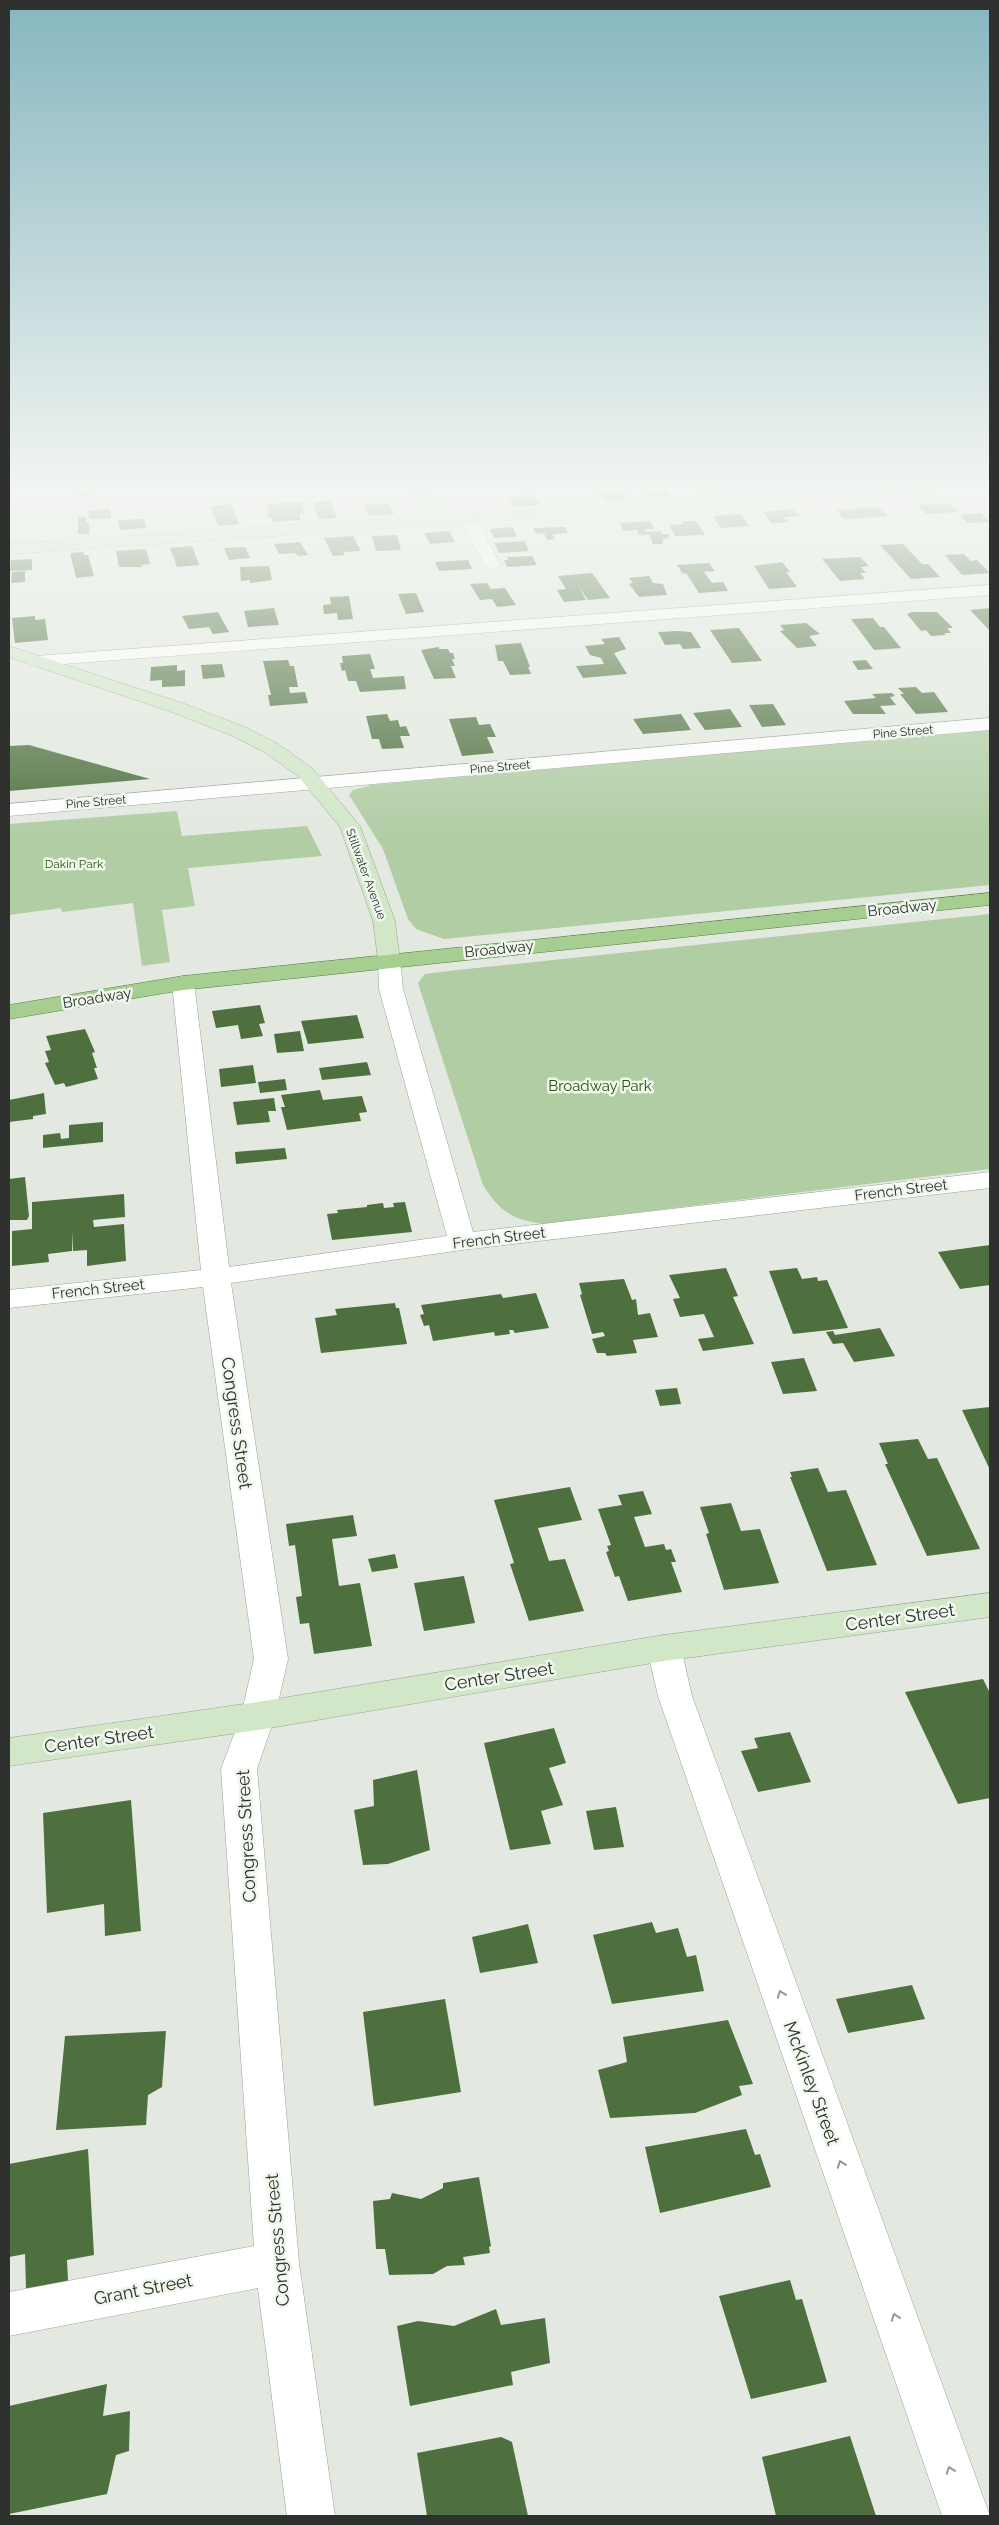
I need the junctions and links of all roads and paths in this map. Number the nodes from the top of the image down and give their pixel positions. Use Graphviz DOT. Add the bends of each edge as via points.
graph roads {
  1 [pos="788,605"];
  2 [pos="9,651"];
  3 [pos="36,660"];
  4 [pos="9,662"];
  5 [pos="990,724"];
  6 [pos="315,783"];
  7 [pos="9,810"];
  8 [pos="990,899"];
  9 [pos="389,960"];
  10 [pos="183,983"];
  11 [pos="9,1012"];
  12 [pos="990,1180"];
  13 [pos="462,1242"];
  14 [pos="216,1277"];
  15 [pos="9,1299"];
  16 [pos="990,1605"];
  17 [pos="664,1648"];
  18 [pos="258,1716"];
  19 [pos="9,1752"];
  20 [pos="277,2263"];
  21 [pos="9,2314"];
  22 [pos="311,2516"];
  23 [pos="966,2516"];
  1 -- 3 [label="street"];
  2 -- 3 [label="street, Stillwater Avenue"];
  3 -- 4 [label="street"];
  3 -- 6 [label="street, Stillwater Avenue" via="240,732 272,748"];
  5 -- 6 [label="street, Pine Street"];
  6 -- 7 [label="street, Pine Street"];
  6 -- 9 [label="street, Stillwater Avenue" via="350,826 384,921"];
  8 -- 9 [label="main road, Broadway"];
  9 -- 10 [label="main road, Broadway"];
  9 -- 13 [label="street, Stillwater Avenue" via="391,988"];
  10 -- 11 [label="main road, Broadway"];
  10 -- 14 [label="street, Congress Street"];
  12 -- 13 [label="street, French Street"];
  13 -- 14 [label="street, French Street"];
  14 -- 15 [label="street, French Street"];
  14 -- 18 [label="street, Congress Street" via="271,1659"];
  16 -- 17 [label="street, Center Street"];
  17 -- 18 [label="street, Center Street"];
  23 -- 17 [label="street, McKinley Street, one-way" via="674,1696"];
  18 -- 19 [label="street, Center Street"];
  18 -- 20 [label="street, Congress Street" via="239,1769"];
  20 -- 21 [label="street, Grant Street"];
  20 -- 22 [label="street, Congress Street"];
}
